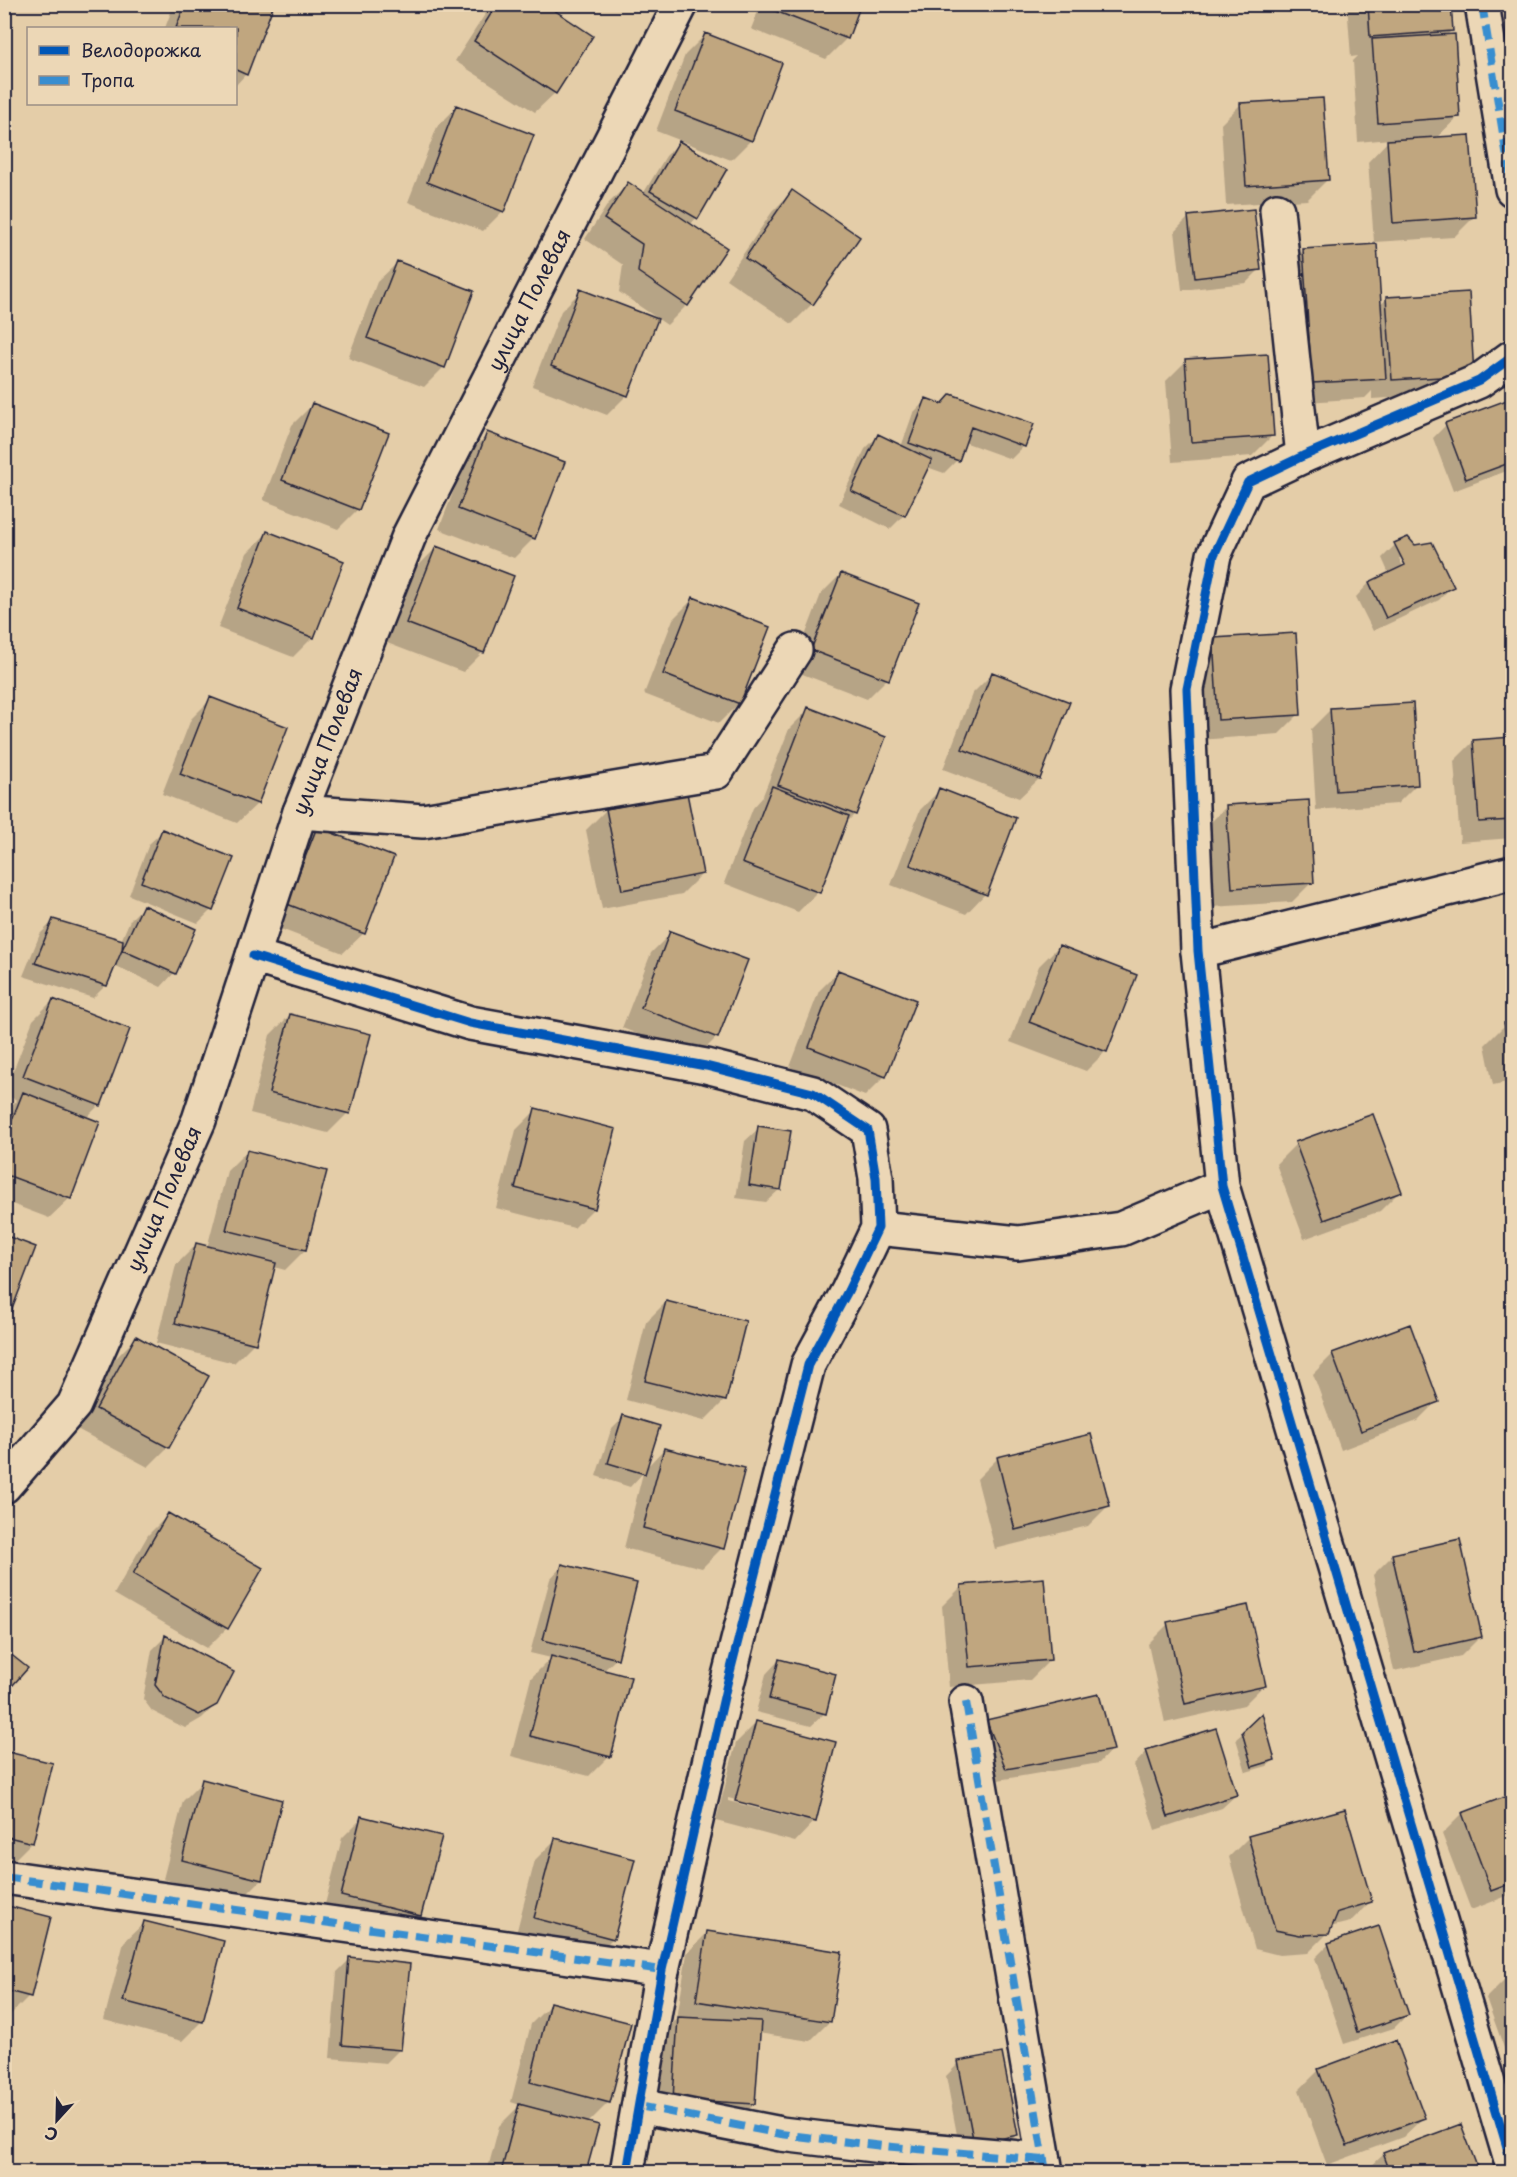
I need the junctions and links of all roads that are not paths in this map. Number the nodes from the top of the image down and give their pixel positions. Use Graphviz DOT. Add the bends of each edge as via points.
graph roads {
  1 [pos="681,4"];
  2 [pos="1482,4"];
  3 [pos="1512,189"];
  4 [pos="1277,210"];
  5 [pos="1512,357"];
  6 [pos="1304,456"];
  7 [pos="795,650"];
  8 [pos="300,812"];
  9 [pos="1512,873"];
  10 [pos="1198,951"];
  11 [pos="253,956"];
  12 [pos="1222,1186"];
  13 [pos="878,1228"];
  14 [pos="4,1486"];
  15 [pos="966,1702"];
  16 [pos="4,1877"];
  17 [pos="662,1970"];
  18 [pos="639,2106"];
  19 [pos="1512,2164"];
  20 [pos="1044,2166"];
  21 [pos="627,2172"];
  1 -- 8 [label="street, улица Полевая" via="409,536"];
  2 -- 3 [label="street"];
  4 -- 6 [label="street"];
  5 -- 6 [label="street" via="1479,381"];
  6 -- 10 [label="street" via="1248,482 1214,555 1187,689"];
  7 -- 8 [label="street" via="716,772 423,821"];
  8 -- 11 [label="street, улица Полевая"];
  9 -- 10 [label="street"];
  10 -- 12 [label="street"];
  11 -- 13 [label="street" via="470,1023 706,1066 813,1093 868,1130 876,1178"];
  11 -- 14 [label="street, улица Полевая" via="199,1120 74,1405"];
  12 -- 13 [label="street" via="1121,1229 1018,1243"];
  12 -- 19 [label="street"];
  13 -- 17 [label="street" via="808,1365 727,1684"];
  15 -- 20 [label="street"];
  16 -- 17 [label="street"];
  17 -- 18 [label="street"];
  18 -- 20 [label="street" via="782,2134"];
  18 -- 21 [label="street"];
}
